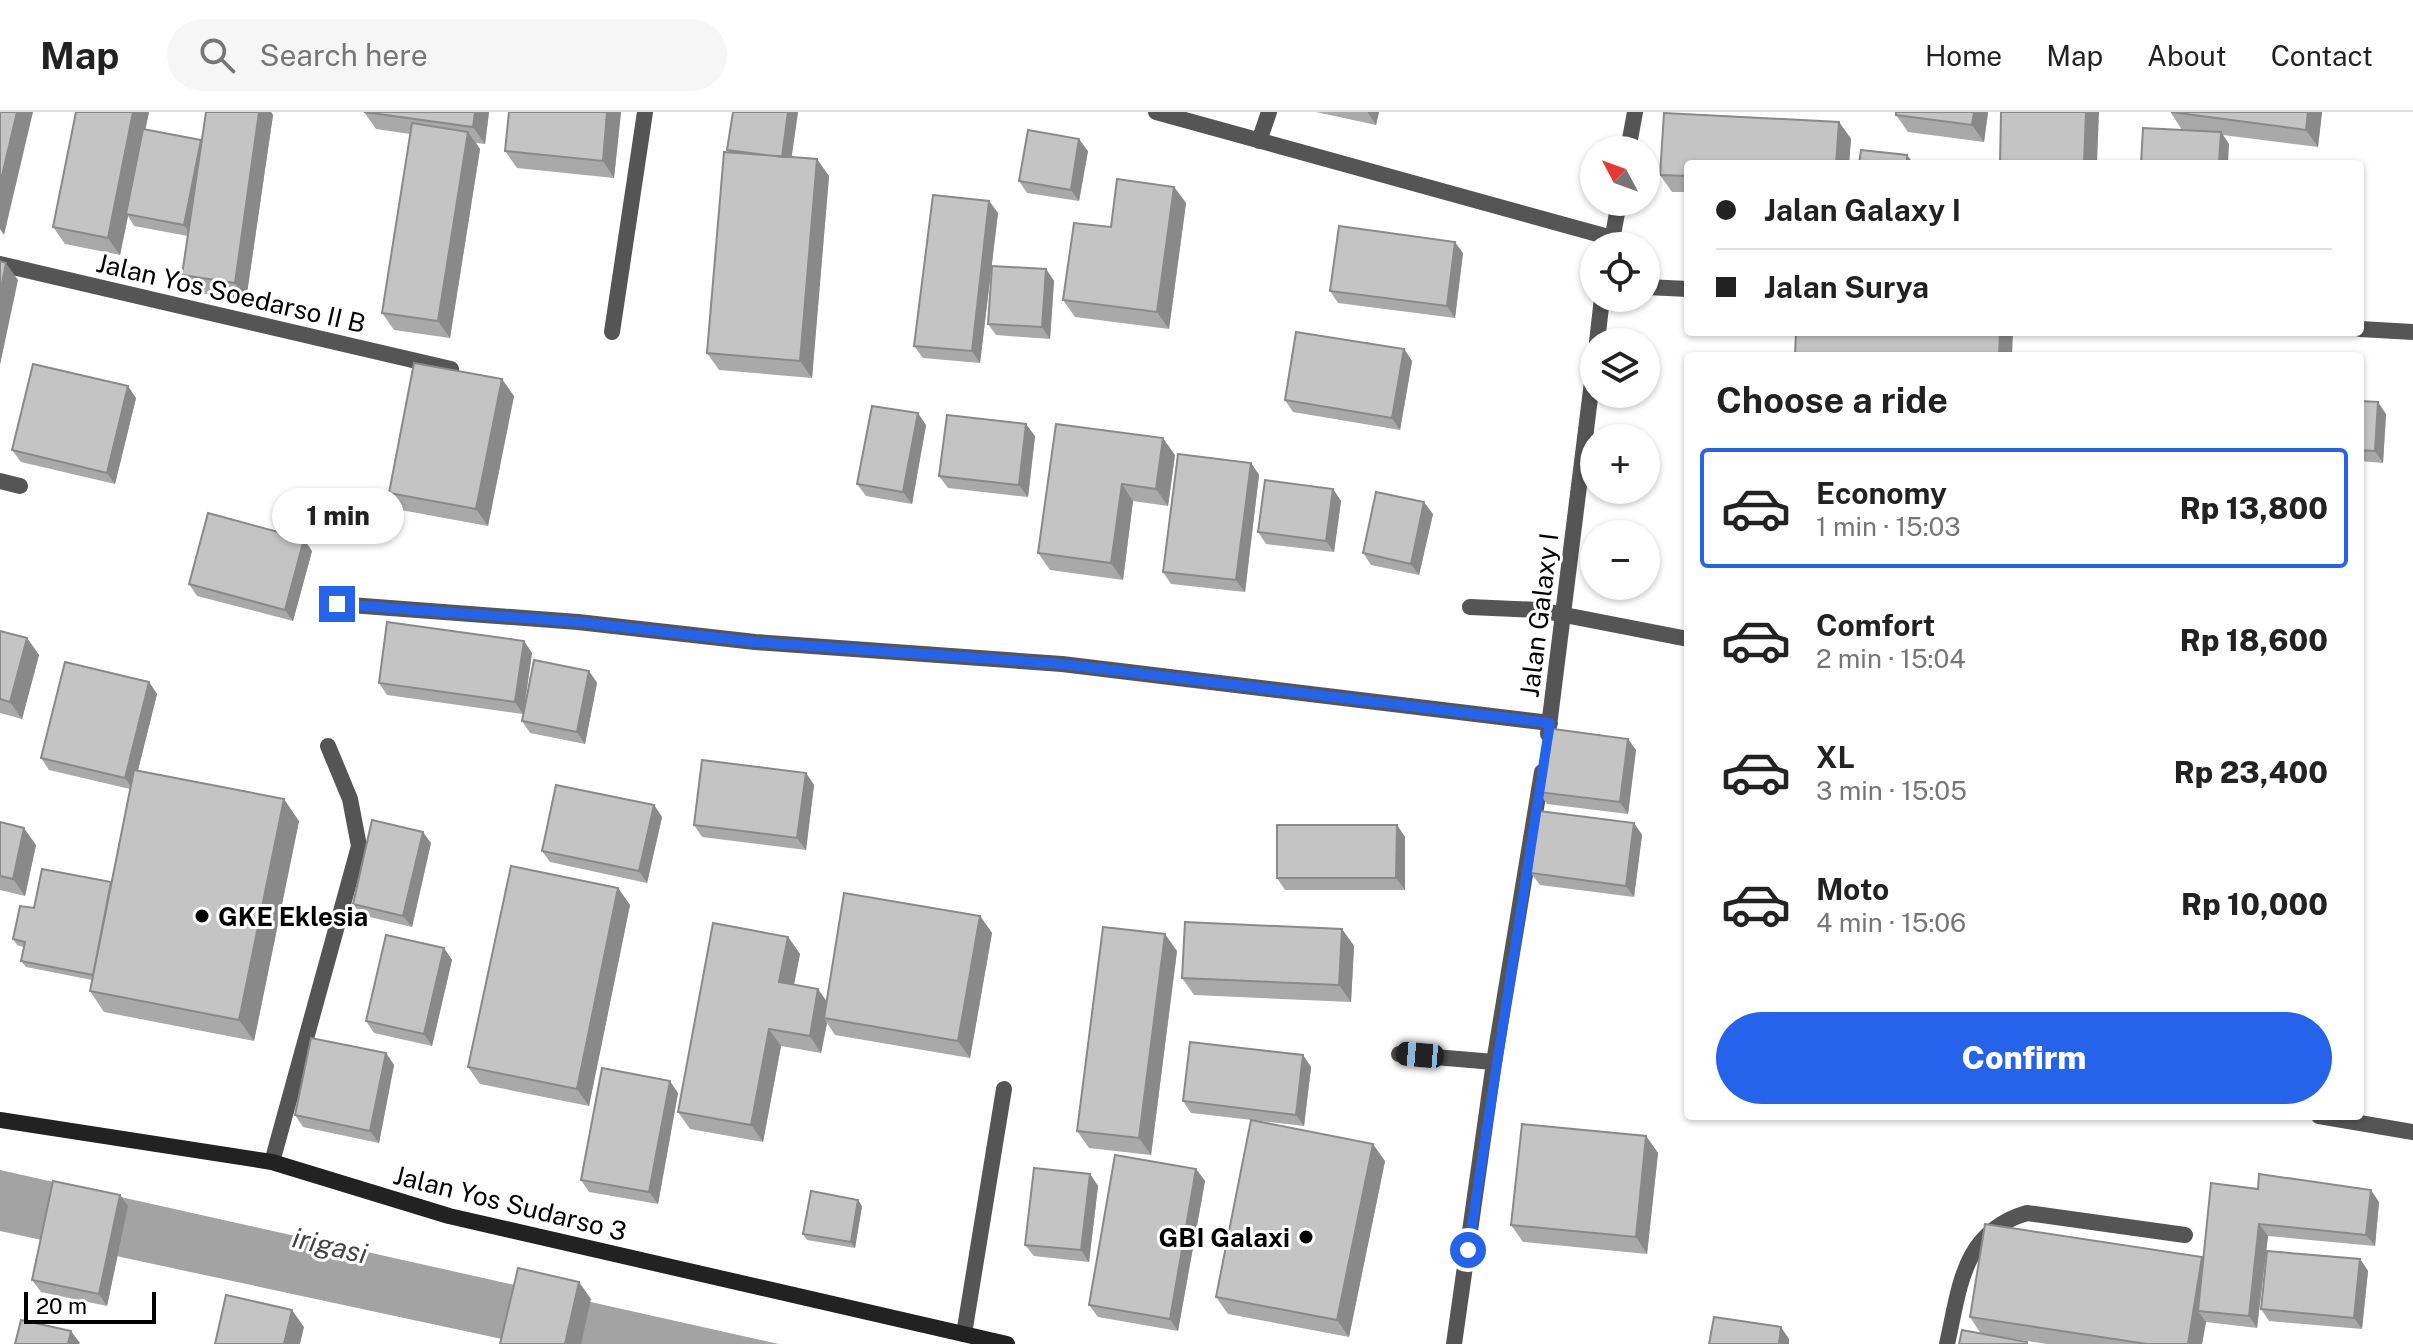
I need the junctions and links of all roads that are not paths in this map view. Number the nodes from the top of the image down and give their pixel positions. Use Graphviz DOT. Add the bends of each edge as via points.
graph roads {
  1 [pos="645,112"];
  2 [pos="1156,112"];
  3 [pos="1269,112"];
  4 [pos="1635,112"];
  5 [pos="1631,136"];
  6 [pos="1259,141"];
  7 [pos="1590,232"];
  8 [pos="0,264"];
  9 [pos="1660,288"];
  10 [pos="1684,289"];
  11 [pos="2364,329"];
  12 [pos="612,332"];
  13 [pos="2413,332"];
  14 [pos="451,369"];
  15 [pos="1589,408"];
  16 [pos="0,481"];
  17 [pos="20,486"];
  18 [pos="337,604"];
  19 [pos="1470,607"];
  20 [pos="1564,616"];
  21 [pos="1684,638"];
  22 [pos="1550,723"];
  23 [pos="328,746"];
  24 [pos="1399,1054"];
  25 [pos="1494,1062"];
  26 [pos="1004,1089"];
  27 [pos="0,1120"];
  28 [pos="2342,1120"];
  29 [pos="2413,1132"];
  30 [pos="272,1162"];
  31 [pos="2185,1235"];
  32 [pos="964,1334"];
  33 [pos="1007,1344"];
  34 [pos="1454,1344"];
  35 [pos="1947,1344"];
  1 -- 12 [label="street"];
  2 -- 6 [label="street"];
  3 -- 6 [label="street"];
  4 -- 5 [label="street"];
  6 -- 7 [label="street"];
  8 -- 14 [label="street, Jalan Yos Soedarso II B"];
  9 -- 10 [label="street"];
  11 -- 13 [label="street"];
  15 -- 20 [label="street, Jalan Galaxy I"];
  16 -- 17 [label="street"];
  18 -- 22 [label="street" via="1062,664"];
  19 -- 20 [label="street"];
  20 -- 21 [label="street"];
  20 -- 22 [label="street, Jalan Galaxy I"];
  22 -- 25 [label="street, Jalan Galaxy I"];
  23 -- 30 [label="street" via="350,799 359,846"];
  24 -- 25 [label="street"];
  25 -- 34 [label="street, Jalan Galaxy I"];
  26 -- 32 [label="street"];
  27 -- 30 [label="street, Jalan Yos Sudarso 3"];
  28 -- 29 [label="street"];
  30 -- 32 [label="street, Jalan Yos Sudarso 3" via="449,1216"];
  31 -- 35 [label="street" via="2027,1213 2006,1219 1973,1252"];
  32 -- 33 [label="street, Jalan Yos Sudarso 3"];
}
